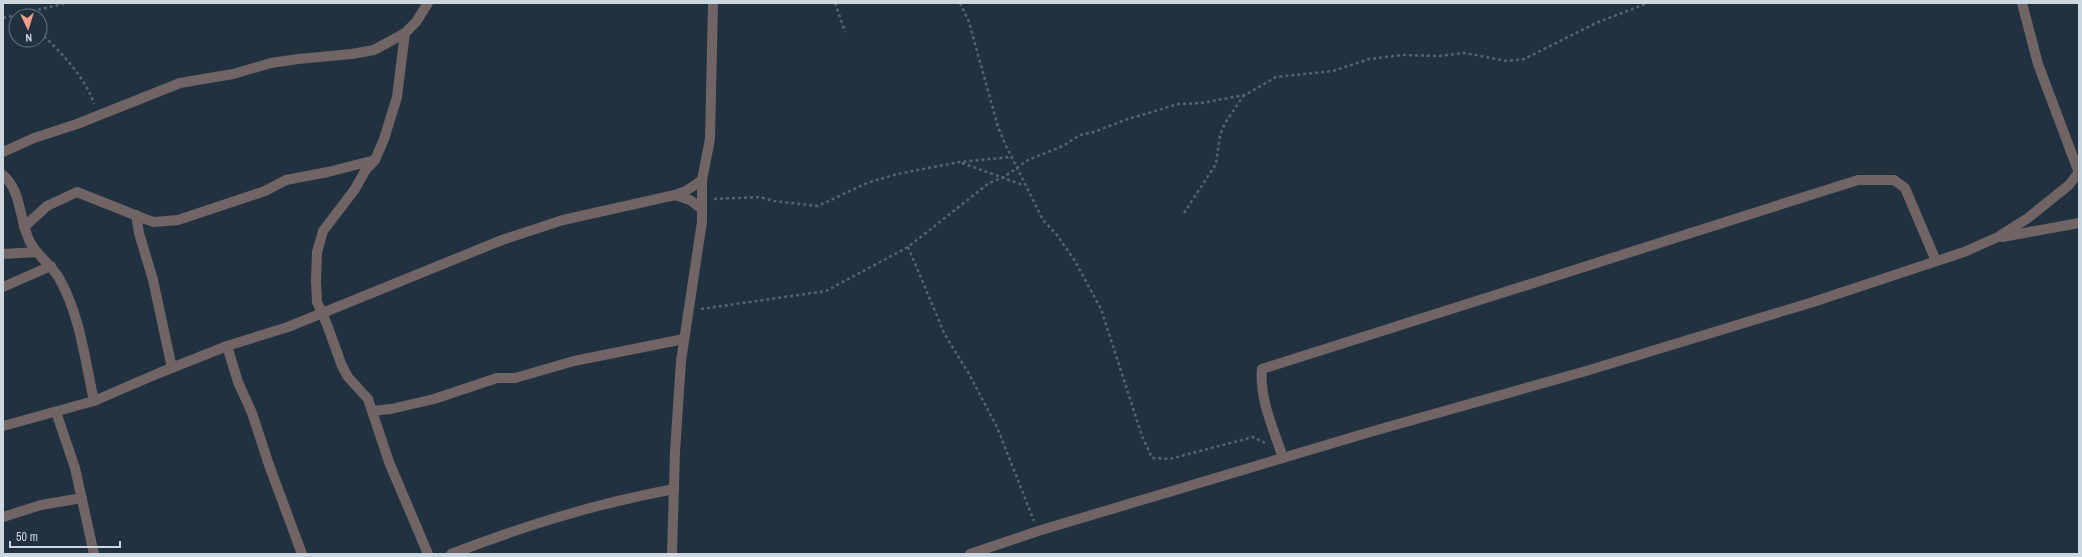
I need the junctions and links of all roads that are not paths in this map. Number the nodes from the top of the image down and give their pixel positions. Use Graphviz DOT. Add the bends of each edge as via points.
graph roads {
  1 [pos="428,3"];
  2 [pos="713,3"];
  3 [pos="2022,3"];
  4 [pos="405,33"];
  5 [pos="3,152"];
  6 [pos="375,160"];
  7 [pos="2079,173"];
  8 [pos="3,175"];
  9 [pos="702,180"];
  10 [pos="675,195"];
  11 [pos="702,209"];
  12 [pos="136,215"];
  13 [pos="2079,223"];
  14 [pos="24,227"];
  15 [pos="1998,237"];
  16 [pos="37,252"];
  17 [pos="3,254"];
  18 [pos="1936,261"];
  19 [pos="51,266"];
  20 [pos="3,287"];
  21 [pos="322,313"];
  22 [pos="684,339"];
  23 [pos="227,346"];
  24 [pos="172,368"];
  25 [pos="94,401"];
  26 [pos="372,411"];
  27 [pos="56,412"];
  28 [pos="3,426"];
  29 [pos="1283,458"];
  30 [pos="674,489"];
  31 [pos="82,498"];
  32 [pos="3,517"];
  33 [pos="94,554"];
  34 [pos="302,554"];
  35 [pos="428,554"];
  36 [pos="451,554"];
  37 [pos="672,554"];
  38 [pos="970,554"];
  1 -- 4 [label="street" via="416,22"];
  2 -- 9 [label="street" via="710,139"];
  3 -- 7 [label="street" via="2038,64"];
  4 -- 5 [label="street" via="374,50 298,59 180,83"];
  4 -- 6 [label="street" via="397,97"];
  6 -- 12 [label="street" via="286,180 265,191 178,220 154,222"];
  6 -- 21 [label="street" via="321,235 317,252 316,281 317,302"];
  7 -- 15 [label="street" via="2051,201"];
  8 -- 14 [label="street" via="14,191"];
  9 -- 10 [label="street"];
  9 -- 11 [label="street"];
  10 -- 11 [label="street" via="690,200"];
  10 -- 21 [label="street" via="570,218 510,237"];
  11 -- 22 [label="street"];
  12 -- 14 [label="street" via="77,192 47,206"];
  12 -- 24 [label="street"];
  13 -- 15 [label="street"];
  14 -- 16 [label="street" via="30,243"];
  15 -- 18 [label="street"];
  16 -- 17 [label="street"];
  16 -- 19 [label="street"];
  18 -- 29 [label="street" via="1813,302 1586,371"];
  18 -- 29 [label="street" via="1904,188 1894,180 1858,180 1262,369 1263,396"];
  19 -- 20 [label="street"];
  19 -- 25 [label="street" via="68,297 76,319"];
  21 -- 23 [label="street" via="288,327"];
  21 -- 26 [label="street" via="342,366 368,400"];
  22 -- 26 [label="street" via="574,361 516,378 497,378 434,399"];
  22 -- 30 [label="street"];
  23 -- 24 [label="street"];
  23 -- 34 [label="street"];
  24 -- 25 [label="street"];
  25 -- 27 [label="street"];
  26 -- 35 [label="street" via="389,462"];
  27 -- 28 [label="street"];
  27 -- 31 [label="street" via="68,441"];
  29 -- 38 [label="street" via="1038,531"];
  30 -- 36 [label="street" via="624,498 562,514"];
  30 -- 37 [label="street"];
  31 -- 32 [label="street" via="41,504"];
  31 -- 33 [label="street"];
}
